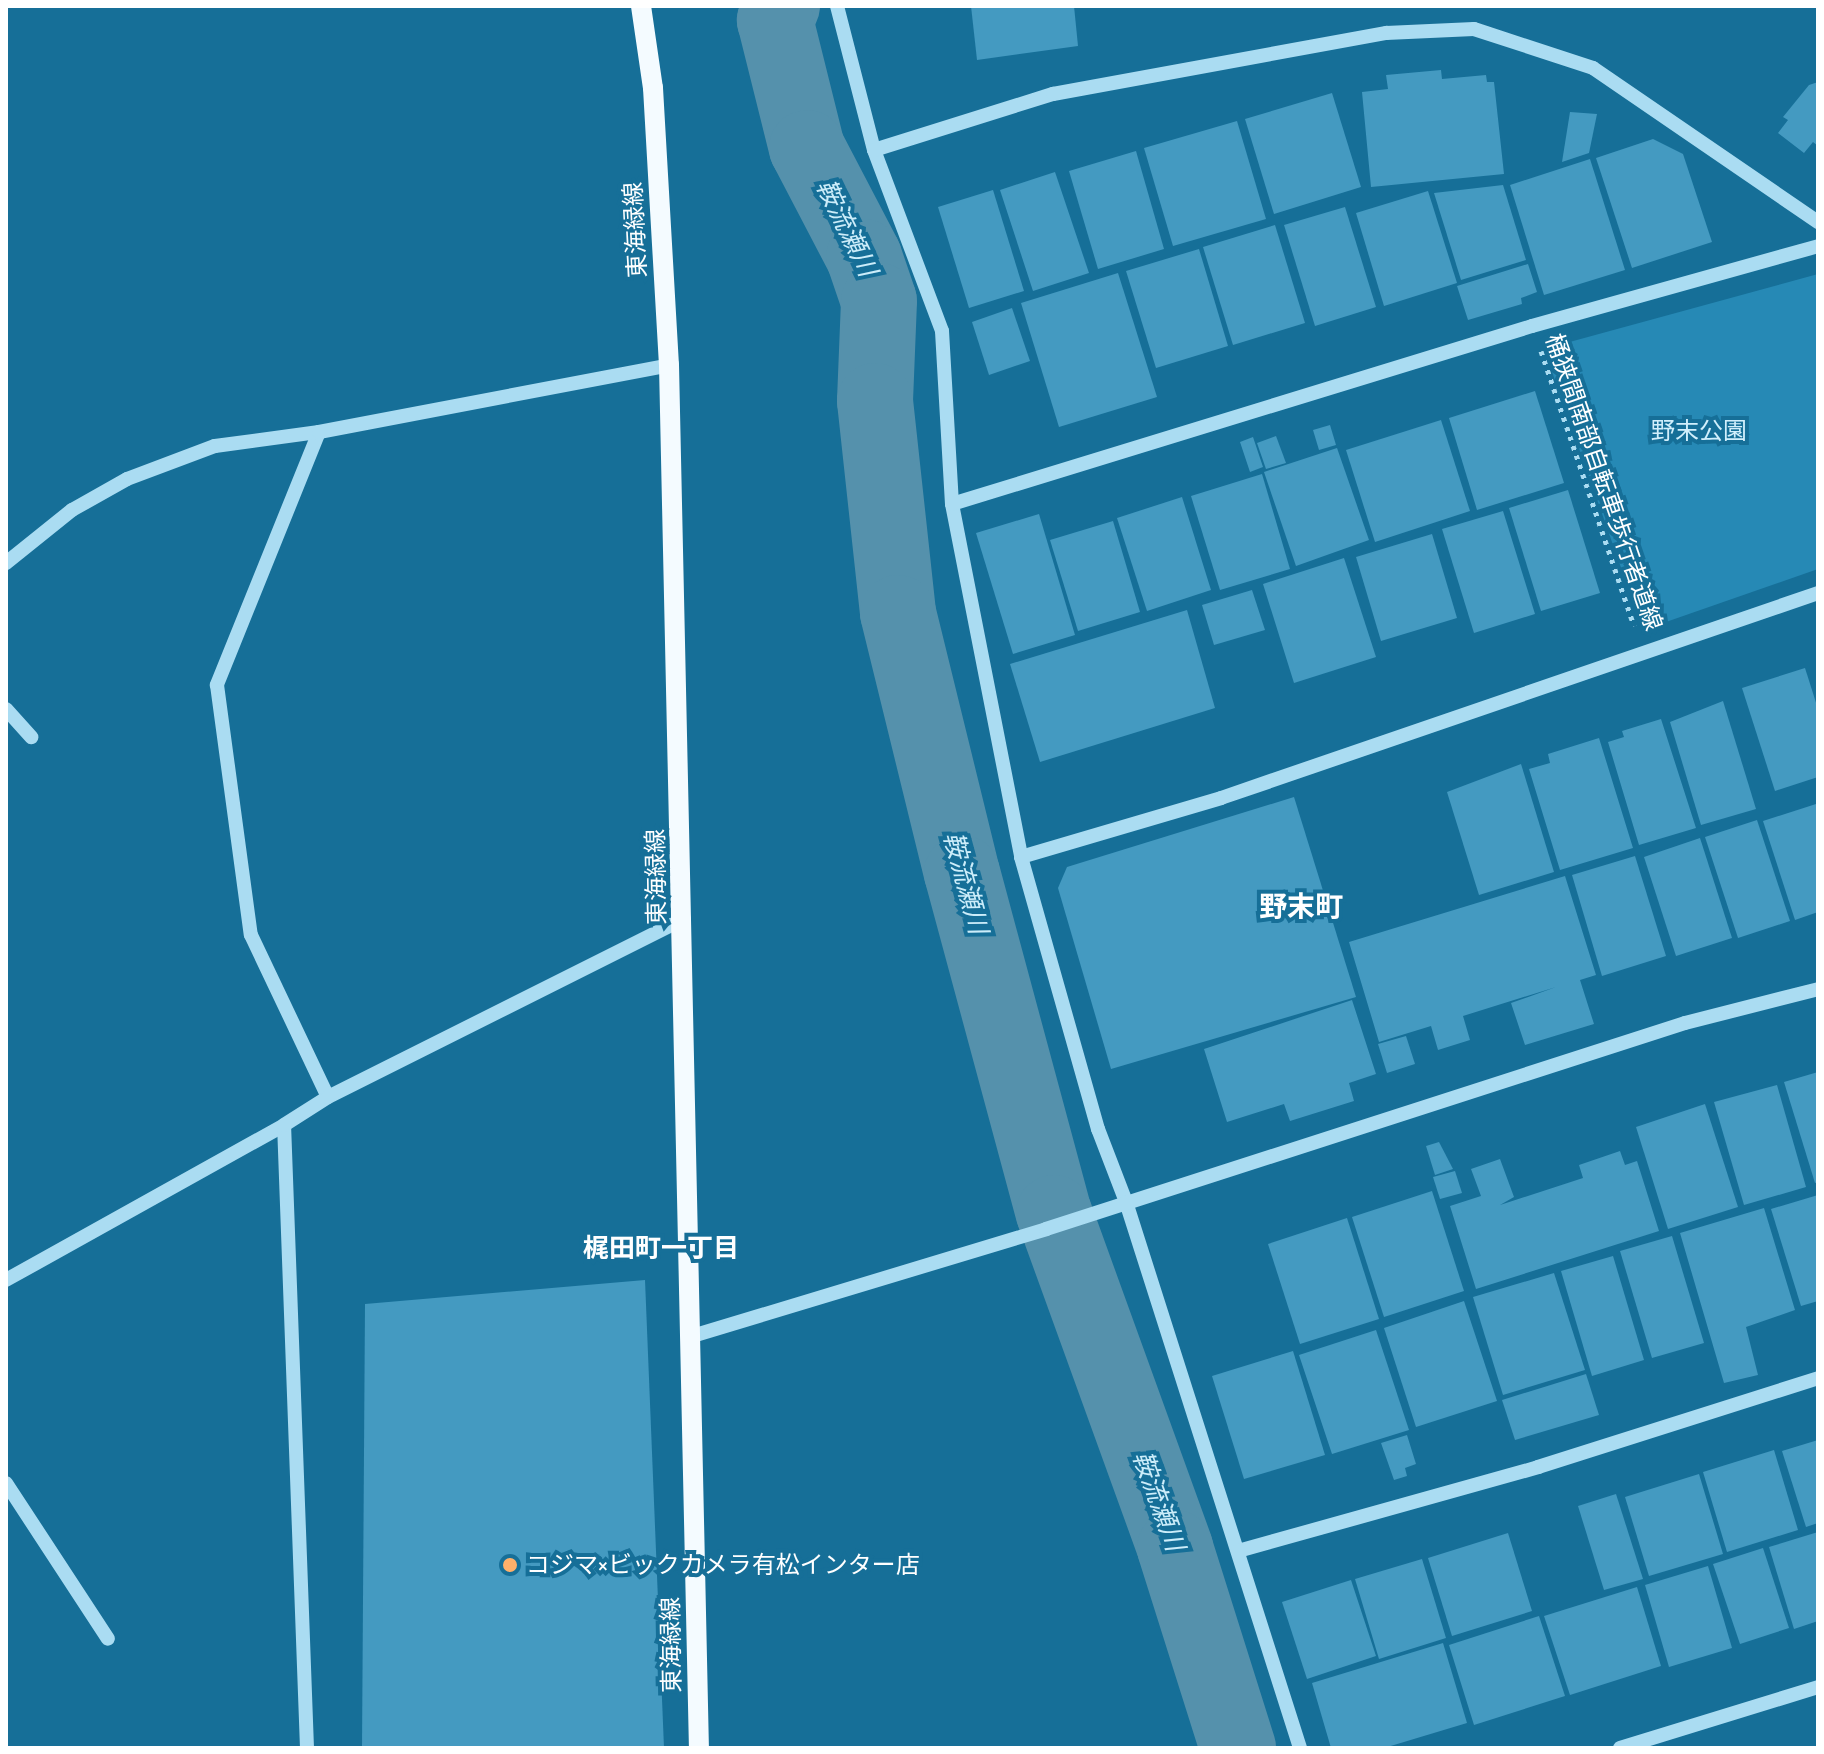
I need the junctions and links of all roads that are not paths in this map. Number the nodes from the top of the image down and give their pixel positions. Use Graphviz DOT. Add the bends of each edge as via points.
graph roads {
  1 [pos="641,6"];
  2 [pos="837,6"];
  3 [pos="874,150"];
  4 [pos="1818,222"];
  5 [pos="1818,246"];
  6 [pos="669,365"];
  7 [pos="319,432"];
  8 [pos="952,504"];
  9 [pos="6,563"];
  10 [pos="1818,593"];
  11 [pos="6,709"];
  12 [pos="31,737"];
  13 [pos="1021,857"];
  14 [pos="684,919"];
  15 [pos="1818,989"];
  16 [pos="328,1097"];
  17 [pos="284,1125"];
  18 [pos="1126,1202"];
  19 [pos="6,1280"];
  20 [pos="689,1337"];
  21 [pos="1818,1378"];
  22 [pos="6,1483"];
  23 [pos="1238,1551"];
  24 [pos="108,1639"];
  25 [pos="1818,1687"];
  26 [pos="307,1748"];
  27 [pos="699,1748"];
  28 [pos="1300,1748"];
  29 [pos="1620,1748"];
  1 -- 6 [label="main road, 東海緑線" via="653,88"];
  2 -- 3 [label="street"];
  3 -- 4 [label="street" via="1053,94 1386,33 1474,29 1593,68"];
  3 -- 8 [label="street" via="942,331"];
  5 -- 8 [label="street" via="1532,326"];
  6 -- 7 [label="street"];
  6 -- 14 [label="main road, 東海緑線"];
  7 -- 9 [label="street" via="215,446 127,479 72,510"];
  7 -- 16 [label="street" via="217,685 251,935"];
  8 -- 13 [label="street"];
  10 -- 13 [label="street" via="1642,649 1221,798"];
  11 -- 12 [label="street"];
  13 -- 18 [label="street" via="1098,1129"];
  14 -- 16 [label="street"];
  14 -- 20 [label="main road, 東海緑線"];
  15 -- 18 [label="street" via="1685,1023"];
  16 -- 17 [label="street"];
  17 -- 19 [label="street"];
  17 -- 26 [label="street"];
  18 -- 20 [label="street"];
  18 -- 23 [label="street"];
  20 -- 27 [label="main road, 東海緑線"];
  21 -- 23 [label="street" via="1538,1467"];
  22 -- 24 [label="street"];
  23 -- 28 [label="street"];
  25 -- 29 [label="street"];
}
